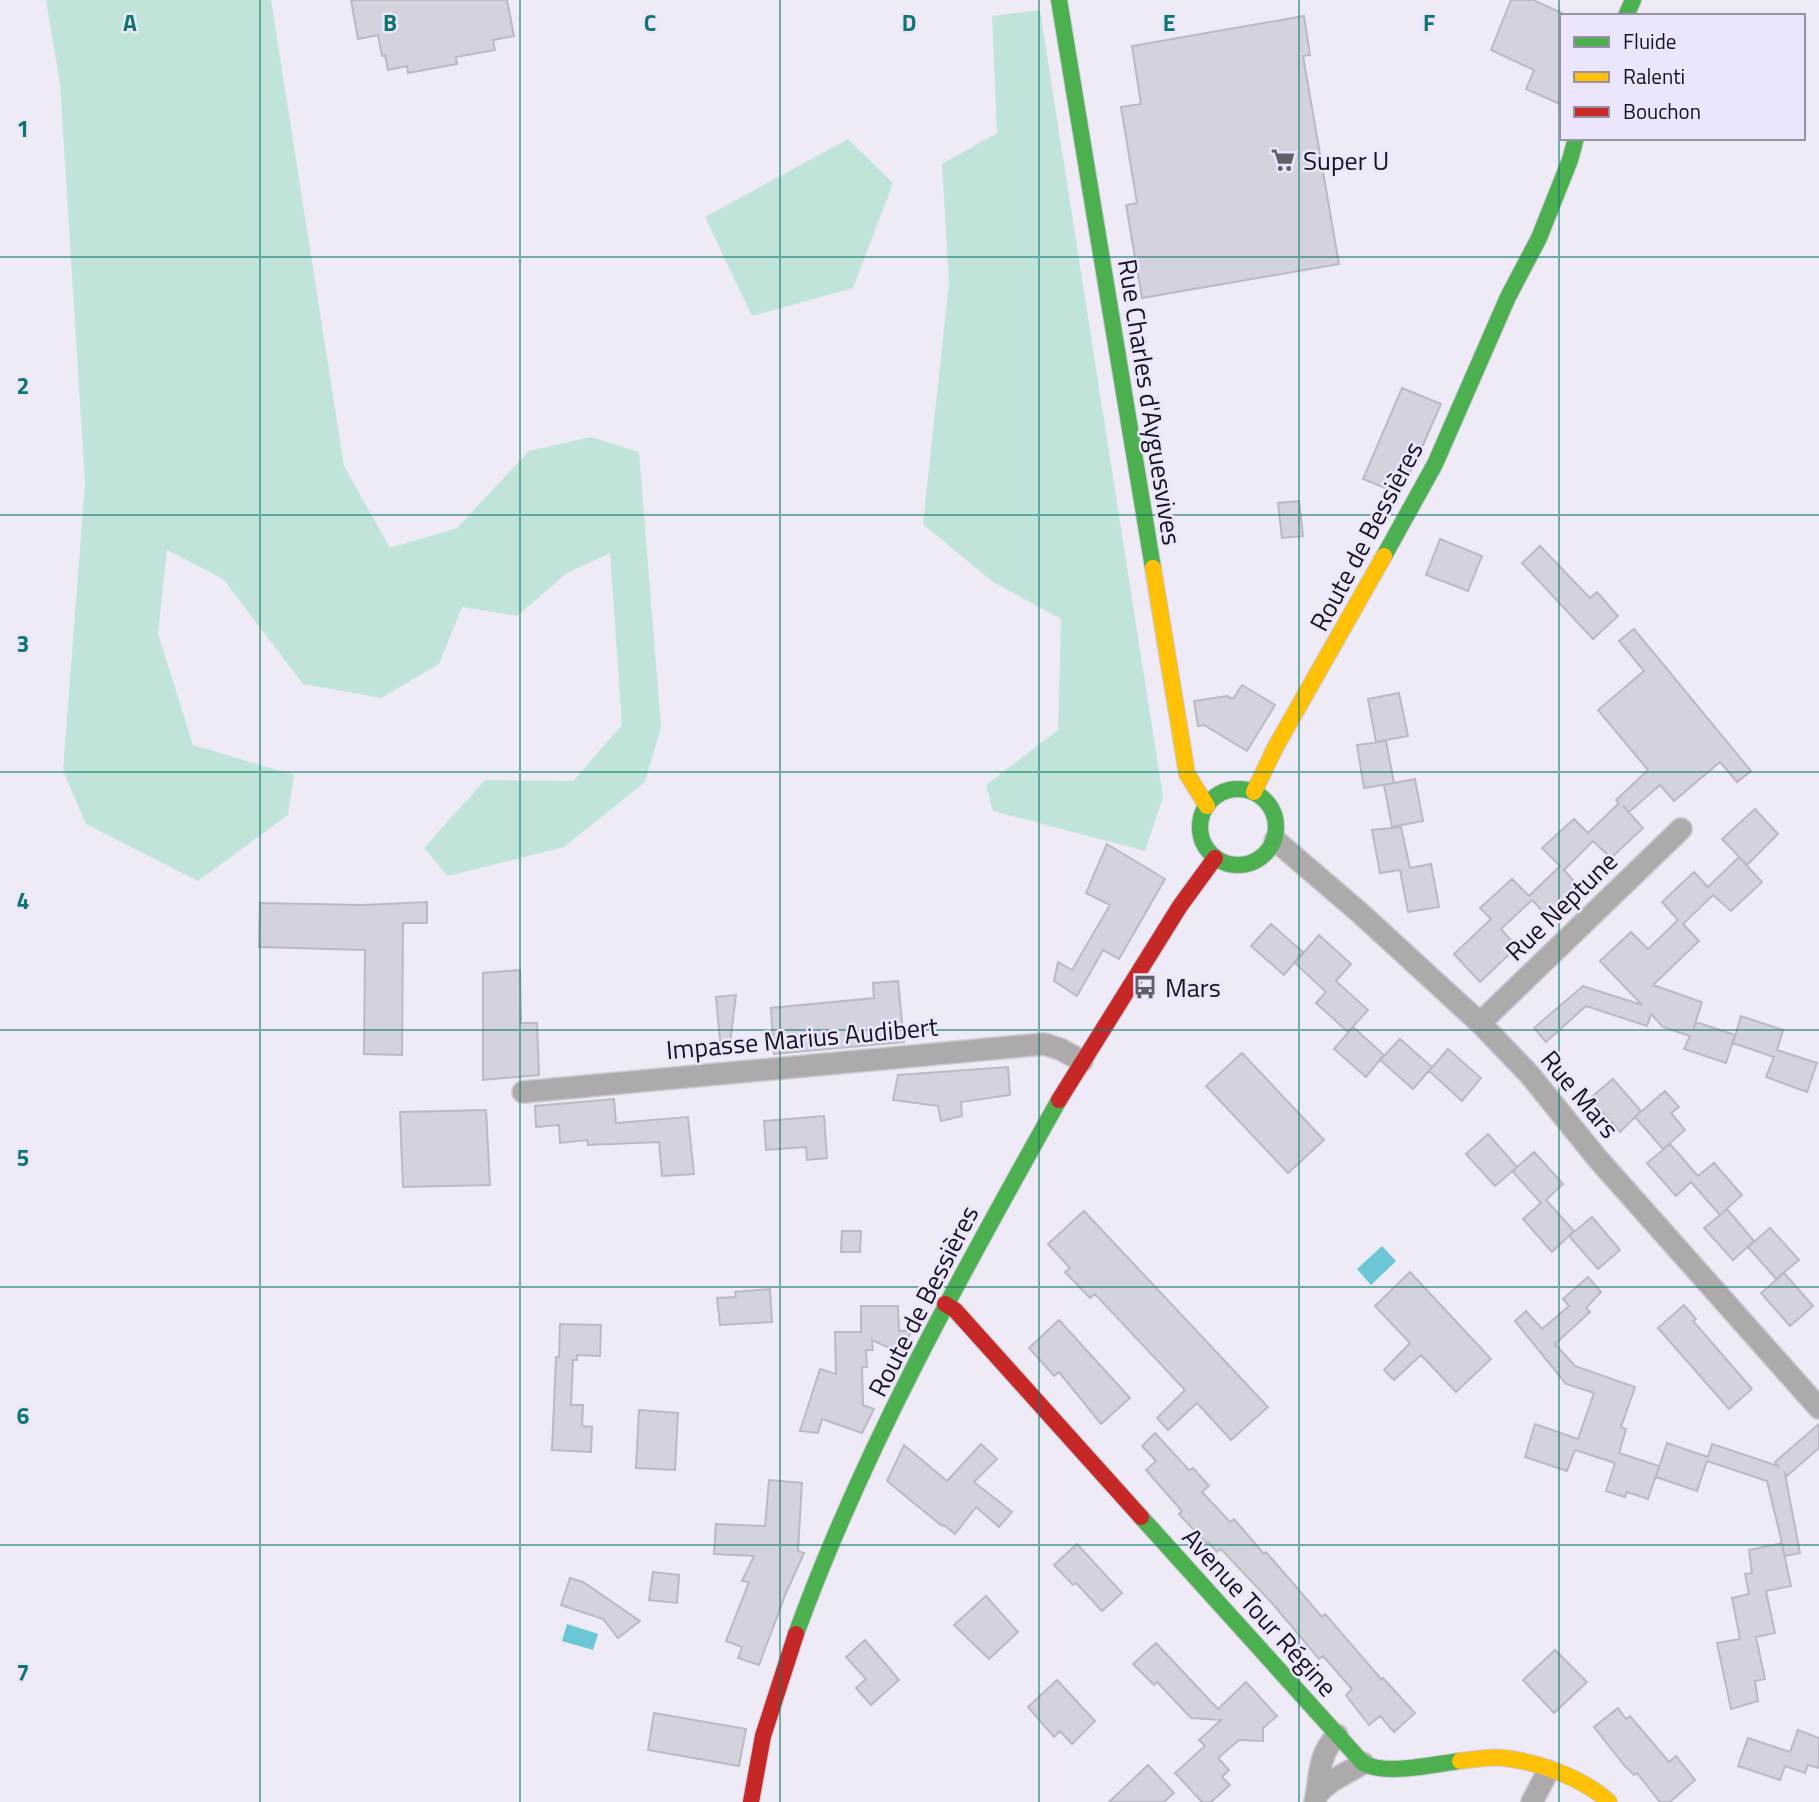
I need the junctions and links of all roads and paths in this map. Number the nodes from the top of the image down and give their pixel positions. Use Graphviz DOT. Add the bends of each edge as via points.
graph roads {
  1 [pos="1059,0"];
  2 [pos="1568,140"];
  3 [pos="1575,140"];
  4 [pos="1508,297"];
  5 [pos="1254,792"];
  6 [pos="1206,806"];
  7 [pos="1681,829"];
  8 [pos="1275,840"];
  9 [pos="1215,858"];
  10 [pos="1480,1023"];
  11 [pos="1082,1060"];
  12 [pos="523,1092"];
  13 [pos="945,1304"];
  14 [pos="1819,1408"];
  15 [pos="1337,1735"];
  16 [pos="1363,1763"];
  17 [pos="1548,1771"];
  18 [pos="1316,1799"];
  19 [pos="751,1802"];
  20 [pos="1532,1802"];
  21 [pos="1609,1802"];
  1 -- 6 [label="main road, Rue Charles d'Ayguesvives" via="1187,774"];
  2 -- 4 [label="main road, Route de Bessières" via="1545,181"];
  3 -- 4 [label="main road, Route de Bessières" via="1539,238"];
  4 -- 5 [label="main road, Route de Bessières" via="1435,464"];
  5 -- 6 [label="main road" via="1219,794"];
  5 -- 8 [label="main road" via="1273,810"];
  6 -- 9 [label="main road" via="1200,828"];
  7 -- 10 [label="street, Rue Neptune"];
  8 -- 9 [label="main road" via="1259,860 1241,866"];
  8 -- 10 [label="street, Rue Mars"];
  9 -- 11 [label="main road, Route de Bessières"];
  10 -- 14 [label="street, Rue Mars"];
  11 -- 12 [label="street, Impasse Marius Audibert" via="1044,1044"];
  11 -- 13 [label="main road, Route de Bessières"];
  13 -- 15 [label="main road, Avenue Tour Régine"];
  13 -- 19 [label="main road, Route de Bessières" via="813,1587 763,1736"];
  15 -- 16 [label="main road, Avenue Tour Régine"];
  15 -- 18 [label="street" via="1326,1747"];
  16 -- 17 [label="main road" via="1388,1769 1501,1756"];
  16 -- 18 [label="street" via="1324,1786"];
  17 -- 20 [label="street"];
  17 -- 21 [label="main road" via="1578,1781"];
}
